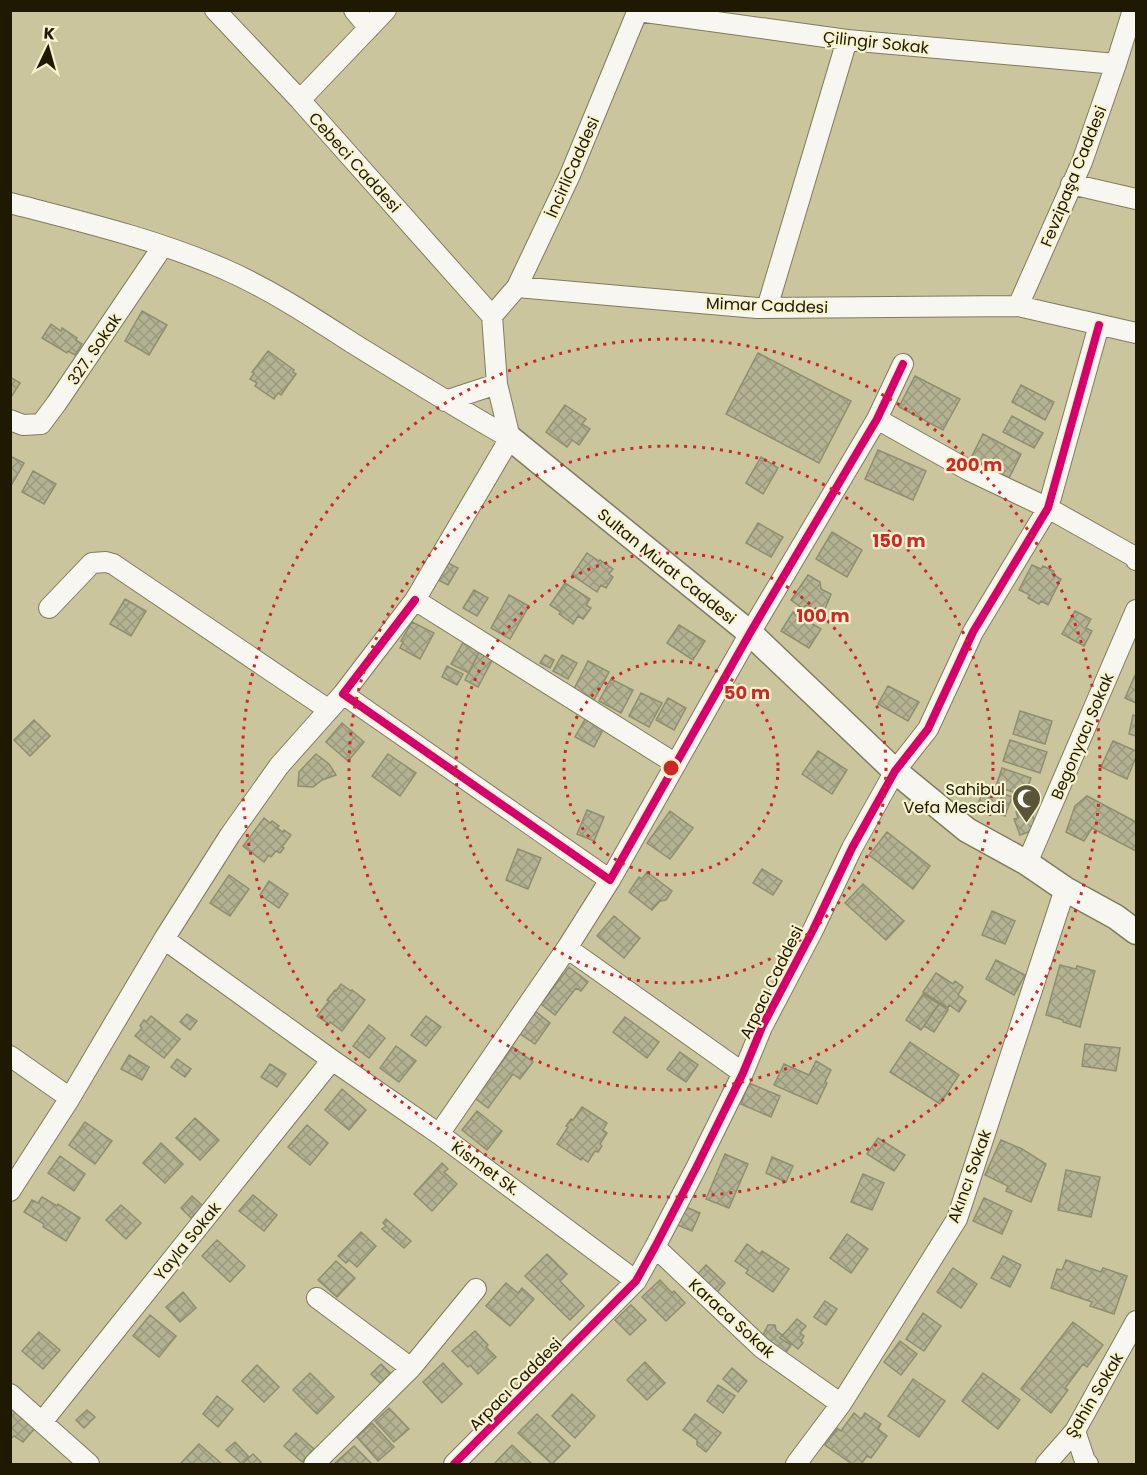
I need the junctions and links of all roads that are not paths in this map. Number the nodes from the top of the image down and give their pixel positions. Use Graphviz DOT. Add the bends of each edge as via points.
graph roads {
  1 [pos="215,10"];
  2 [pos="354,10"];
  3 [pos="386,10"];
  4 [pos="1133,10"];
  5 [pos="638,11"];
  6 [pos="369,28"];
  7 [pos="847,40"];
  8 [pos="1116,64"];
  9 [pos="300,100"];
  10 [pos="1071,184"];
  11 [pos="1137,199"];
  12 [pos="10,203"];
  13 [pos="163,246"];
  14 [pos="517,287"];
  15 [pos="1018,306"];
  16 [pos="767,308"];
  17 [pos="492,316"];
  18 [pos="1099,325"];
  19 [pos="1137,333"];
  20 [pos="903,364"];
  21 [pos="497,384"];
  22 [pos="445,401"];
  23 [pos="877,419"];
  24 [pos="10,420"];
  25 [pos="510,438"];
  26 [pos="1048,508"];
  27 [pos="1136,558"];
  28 [pos="415,600"];
  29 [pos="49,608"];
  30 [pos="1137,610"];
  31 [pos="750,633"];
  32 [pos="343,694"];
  33 [pos="329,710"];
  34 [pos="676,764"];
  35 [pos="895,771"];
  36 [pos="1027,863"];
  37 [pos="610,880"];
  38 [pos="1065,889"];
  39 [pos="1137,932"];
  40 [pos="164,939"];
  41 [pos="567,948"];
  42 [pos="10,1056"];
  43 [pos="332,1060"];
  44 [pos="743,1073"];
  45 [pos="70,1098"];
  46 [pos="439,1134"];
  47 [pos="10,1191"];
  48 [pos="655,1248"];
  49 [pos="636,1281"];
  50 [pos="476,1289"];
  51 [pos="317,1298"];
  52 [pos="1137,1321"];
  53 [pos="411,1368"];
  54 [pos="10,1394"];
  55 [pos="841,1404"];
  56 [pos="42,1422"];
  57 [pos="1075,1431"];
  58 [pos="89,1464"];
  59 [pos="314,1464"];
  60 [pos="454,1464"];
  61 [pos="796,1464"];
  62 [pos="1047,1464"];
  63 [pos="1088,1464"];
  1 -- 9 [label="street, Cebeci Caddesi"];
  2 -- 6 [label="street"];
  3 -- 6 [label="street"];
  4 -- 8 [label="street, Fevzipaşa Caddesi"];
  5 -- 7 [label="street, Çilingir Sokak"];
  5 -- 14 [label="street, İncirliCaddesi" via="570,175"];
  6 -- 9 [label="street"];
  7 -- 8 [label="street, Çilingir Sokak"];
  7 -- 16 [label="street"];
  8 -- 10 [label="street, Fevzipaşa Caddesi"];
  9 -- 17 [label="street, Cebeci Caddesi"];
  10 -- 11 [label="street"];
  10 -- 15 [label="street, Fevzipaşa Caddesi"];
  12 -- 13 [label="street"];
  13 -- 22 [label="street" via="225,270 282,299"];
  13 -- 24 [label="street, 327. Sokak" via="41,424 23,426"];
  14 -- 16 [label="street, Mimar Caddesi"];
  14 -- 17 [label="street, İncirliCaddesi"];
  15 -- 16 [label="street, Mimar Caddesi"];
  15 -- 18 [label="street, Mimar Caddesi"];
  17 -- 21 [label="street"];
  18 -- 19 [label="street"];
  18 -- 26 [label="street, Arpacı Caddesi"];
  20 -- 23 [label="street"];
  21 -- 22 [label="street"];
  21 -- 25 [label="street"];
  22 -- 25 [label="street"];
  23 -- 26 [label="street" via="968,470"];
  23 -- 31 [label="street"];
  25 -- 28 [label="street"];
  25 -- 31 [label="main road, Sultan Murat Caddesi"];
  26 -- 27 [label="street"];
  26 -- 35 [label="street, Arpacı Caddesi" via="973,632 928,729"];
  28 -- 32 [label="street"];
  28 -- 34 [label="street"];
  29 -- 33 [label="street" via="92,563 112,564"];
  30 -- 36 [label="street, Begonyacı Sokak"];
  31 -- 34 [label="street"];
  31 -- 35 [label="main road, Sultan Murat Caddesi"];
  32 -- 33 [label="street"];
  32 -- 37 [label="street"];
  33 -- 40 [label="street" via="279,766"];
  34 -- 37 [label="street"];
  35 -- 36 [label="main road, Sultan Murat Caddesi" via="967,830"];
  35 -- 44 [label="street, Arpacı Caddesi" via="852,848"];
  36 -- 38 [label="main road, Sultan Murat Caddesi"];
  37 -- 41 [label="street"];
  38 -- 39 [label="main road, Sultan Murat Caddesi"];
  38 -- 55 [label="street, Akıncı Sokak" via="957,1219"];
  40 -- 43 [label="street, Kısmet Sk."];
  40 -- 45 [label="street"];
  41 -- 44 [label="street"];
  41 -- 46 [label="street"];
  42 -- 45 [label="street"];
  43 -- 46 [label="street, Kısmet Sk."];
  43 -- 56 [label="street, Yayla Sokak"];
  44 -- 48 [label="street, Arpacı Caddesi"];
  45 -- 47 [label="street"];
  46 -- 49 [label="street, Kısmet Sk."];
  48 -- 49 [label="street, Arpacı Caddesi"];
  48 -- 55 [label="street, Karaca Sokak" via="762,1348"];
  49 -- 60 [label="street, Arpacı Caddesi"];
  50 -- 53 [label="street"];
  51 -- 53 [label="street"];
  52 -- 57 [label="street, Şahin Sokak"];
  53 -- 59 [label="street"];
  54 -- 56 [label="street"];
  55 -- 61 [label="street, Akıncı Sokak"];
  56 -- 58 [label="street"];
  57 -- 62 [label="street, Şahin Sokak"];
  57 -- 63 [label="street"];
}
